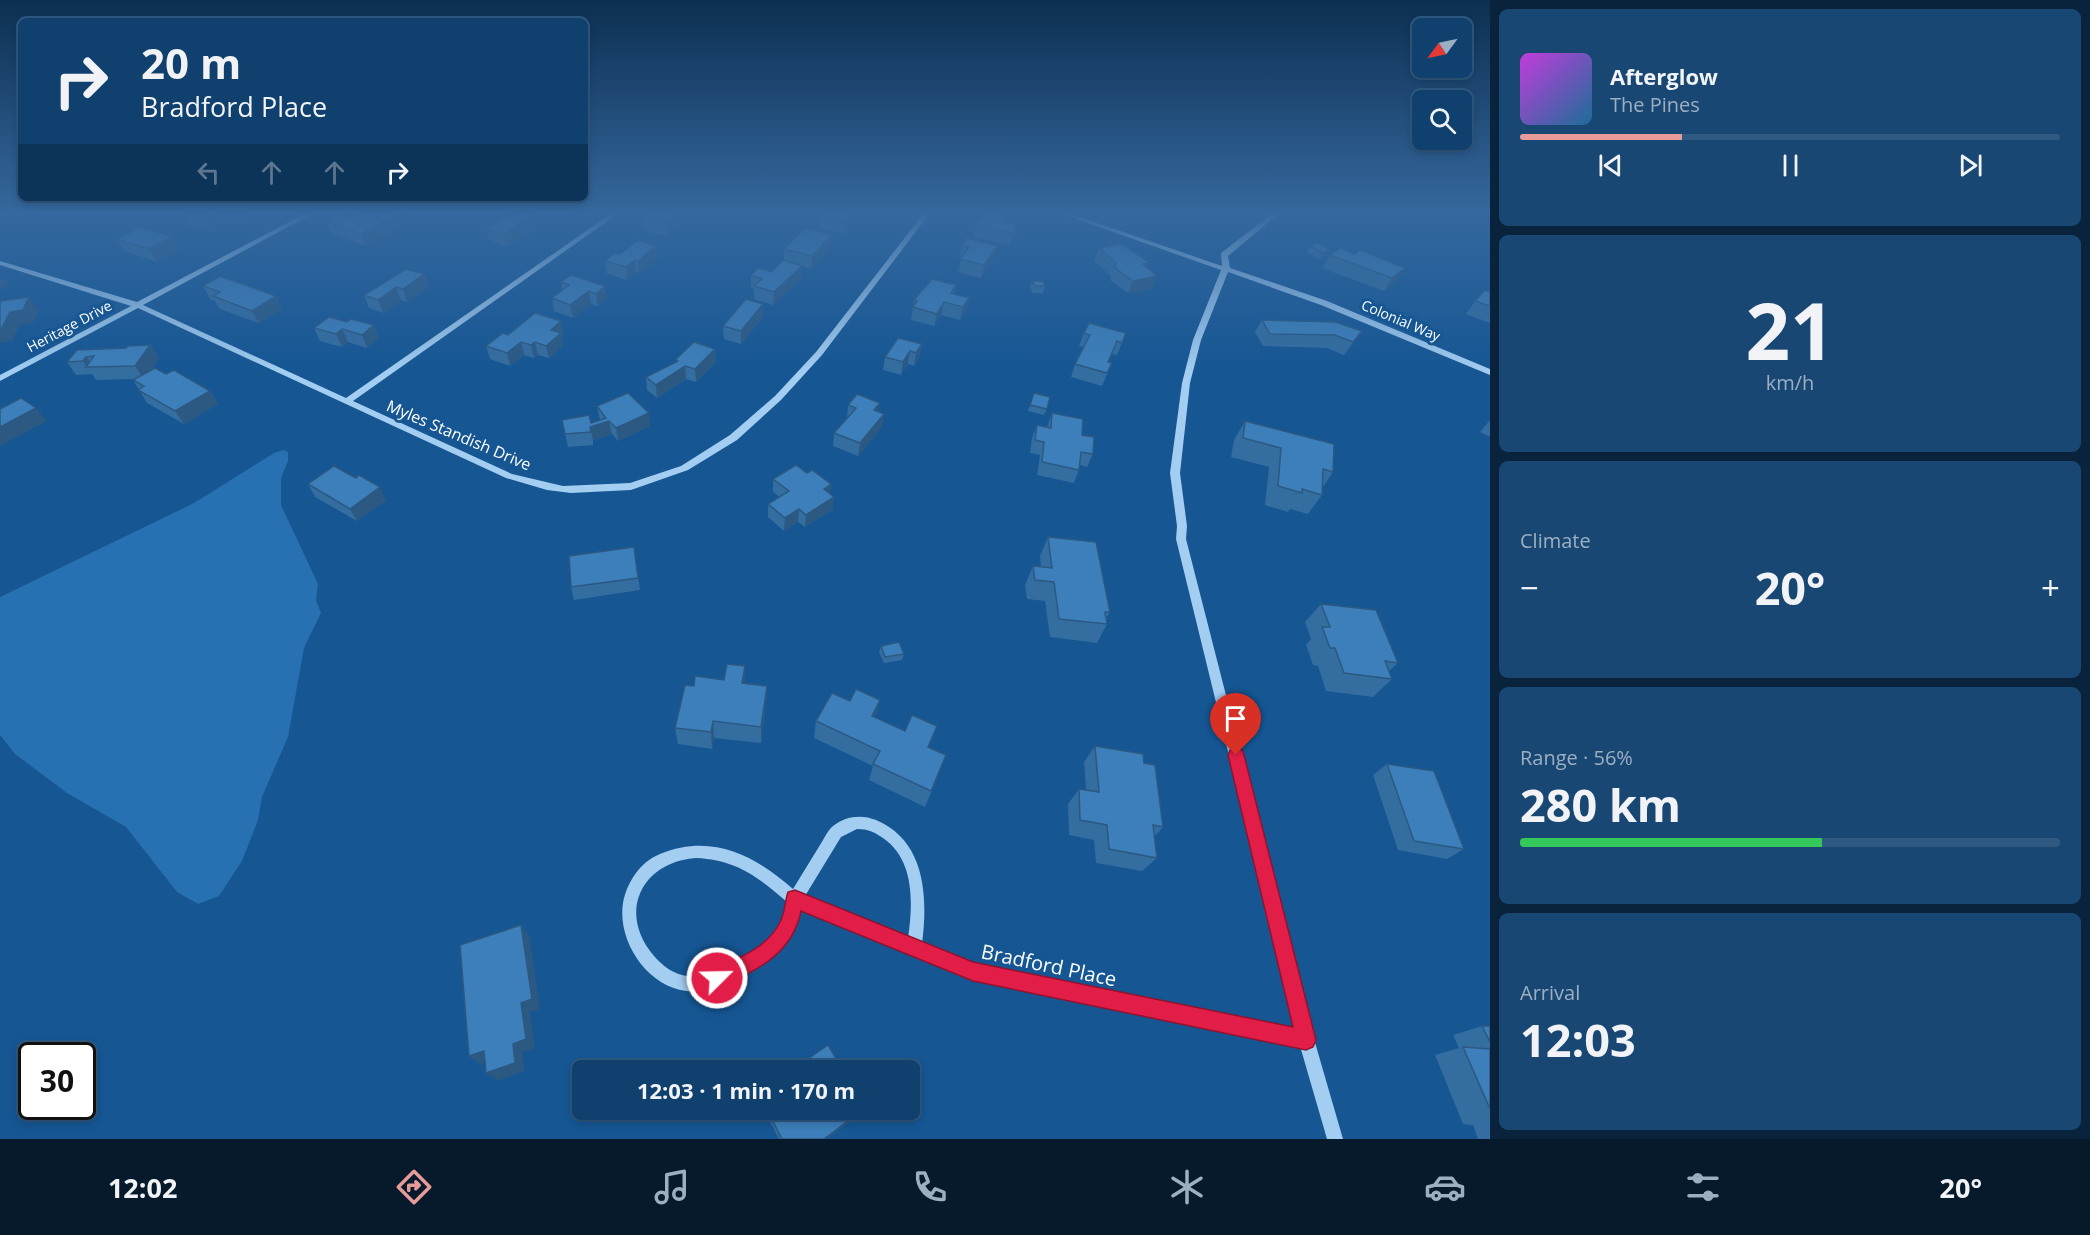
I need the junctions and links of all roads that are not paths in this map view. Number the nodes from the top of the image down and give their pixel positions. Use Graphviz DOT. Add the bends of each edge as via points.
graph roads {
  1 [pos="10,266"];
  2 [pos="210,266"];
  3 [pos="540,266"];
  4 [pos="885,266"];
  5 [pos="1220,266"];
  6 [pos="1226,268"];
  7 [pos="137,305"];
  8 [pos="1490,372"];
  9 [pos="0,378"];
  10 [pos="345,402"];
  11 [pos="795,899"];
  12 [pos="914,948"];
  13 [pos="1306,1040"];
  14 [pos="1335,1139"];
  1 -- 7 [label="street, Myles Standish Drive"];
  2 -- 7 [label="street, Heritage Drive"];
  3 -- 10 [label="street"];
  4 -- 10 [label="street, Myles Standish Drive" via="766,412 709,455 653,478 604,490 539,485 509,476"];
  5 -- 6 [label="street, Colonial Way"];
  6 -- 8 [label="street, Colonial Way" via="1324,303"];
  6 -- 13 [label="street" via="1197,340 1186,383 1175,473 1181,539"];
  7 -- 9 [label="street, Heritage Drive"];
  7 -- 10 [label="street, Myles Standish Drive"];
  11 -- 11 [label="street, Bradford Place" via="789,924 772,947 747,965 703,983 679,982 657,970 639,948 628,916 633,893 646,873 664,858 687,852 710,852 741,861 758,869"];
  11 -- 12 [label="street, Bradford Place"];
  11 -- 12 [label="street" via="836,832 847,824 875,825 898,843 915,875 919,904"];
  12 -- 13 [label="street, Bradford Place" via="943,962 990,976"];
  13 -- 14 [label="street"];
}
